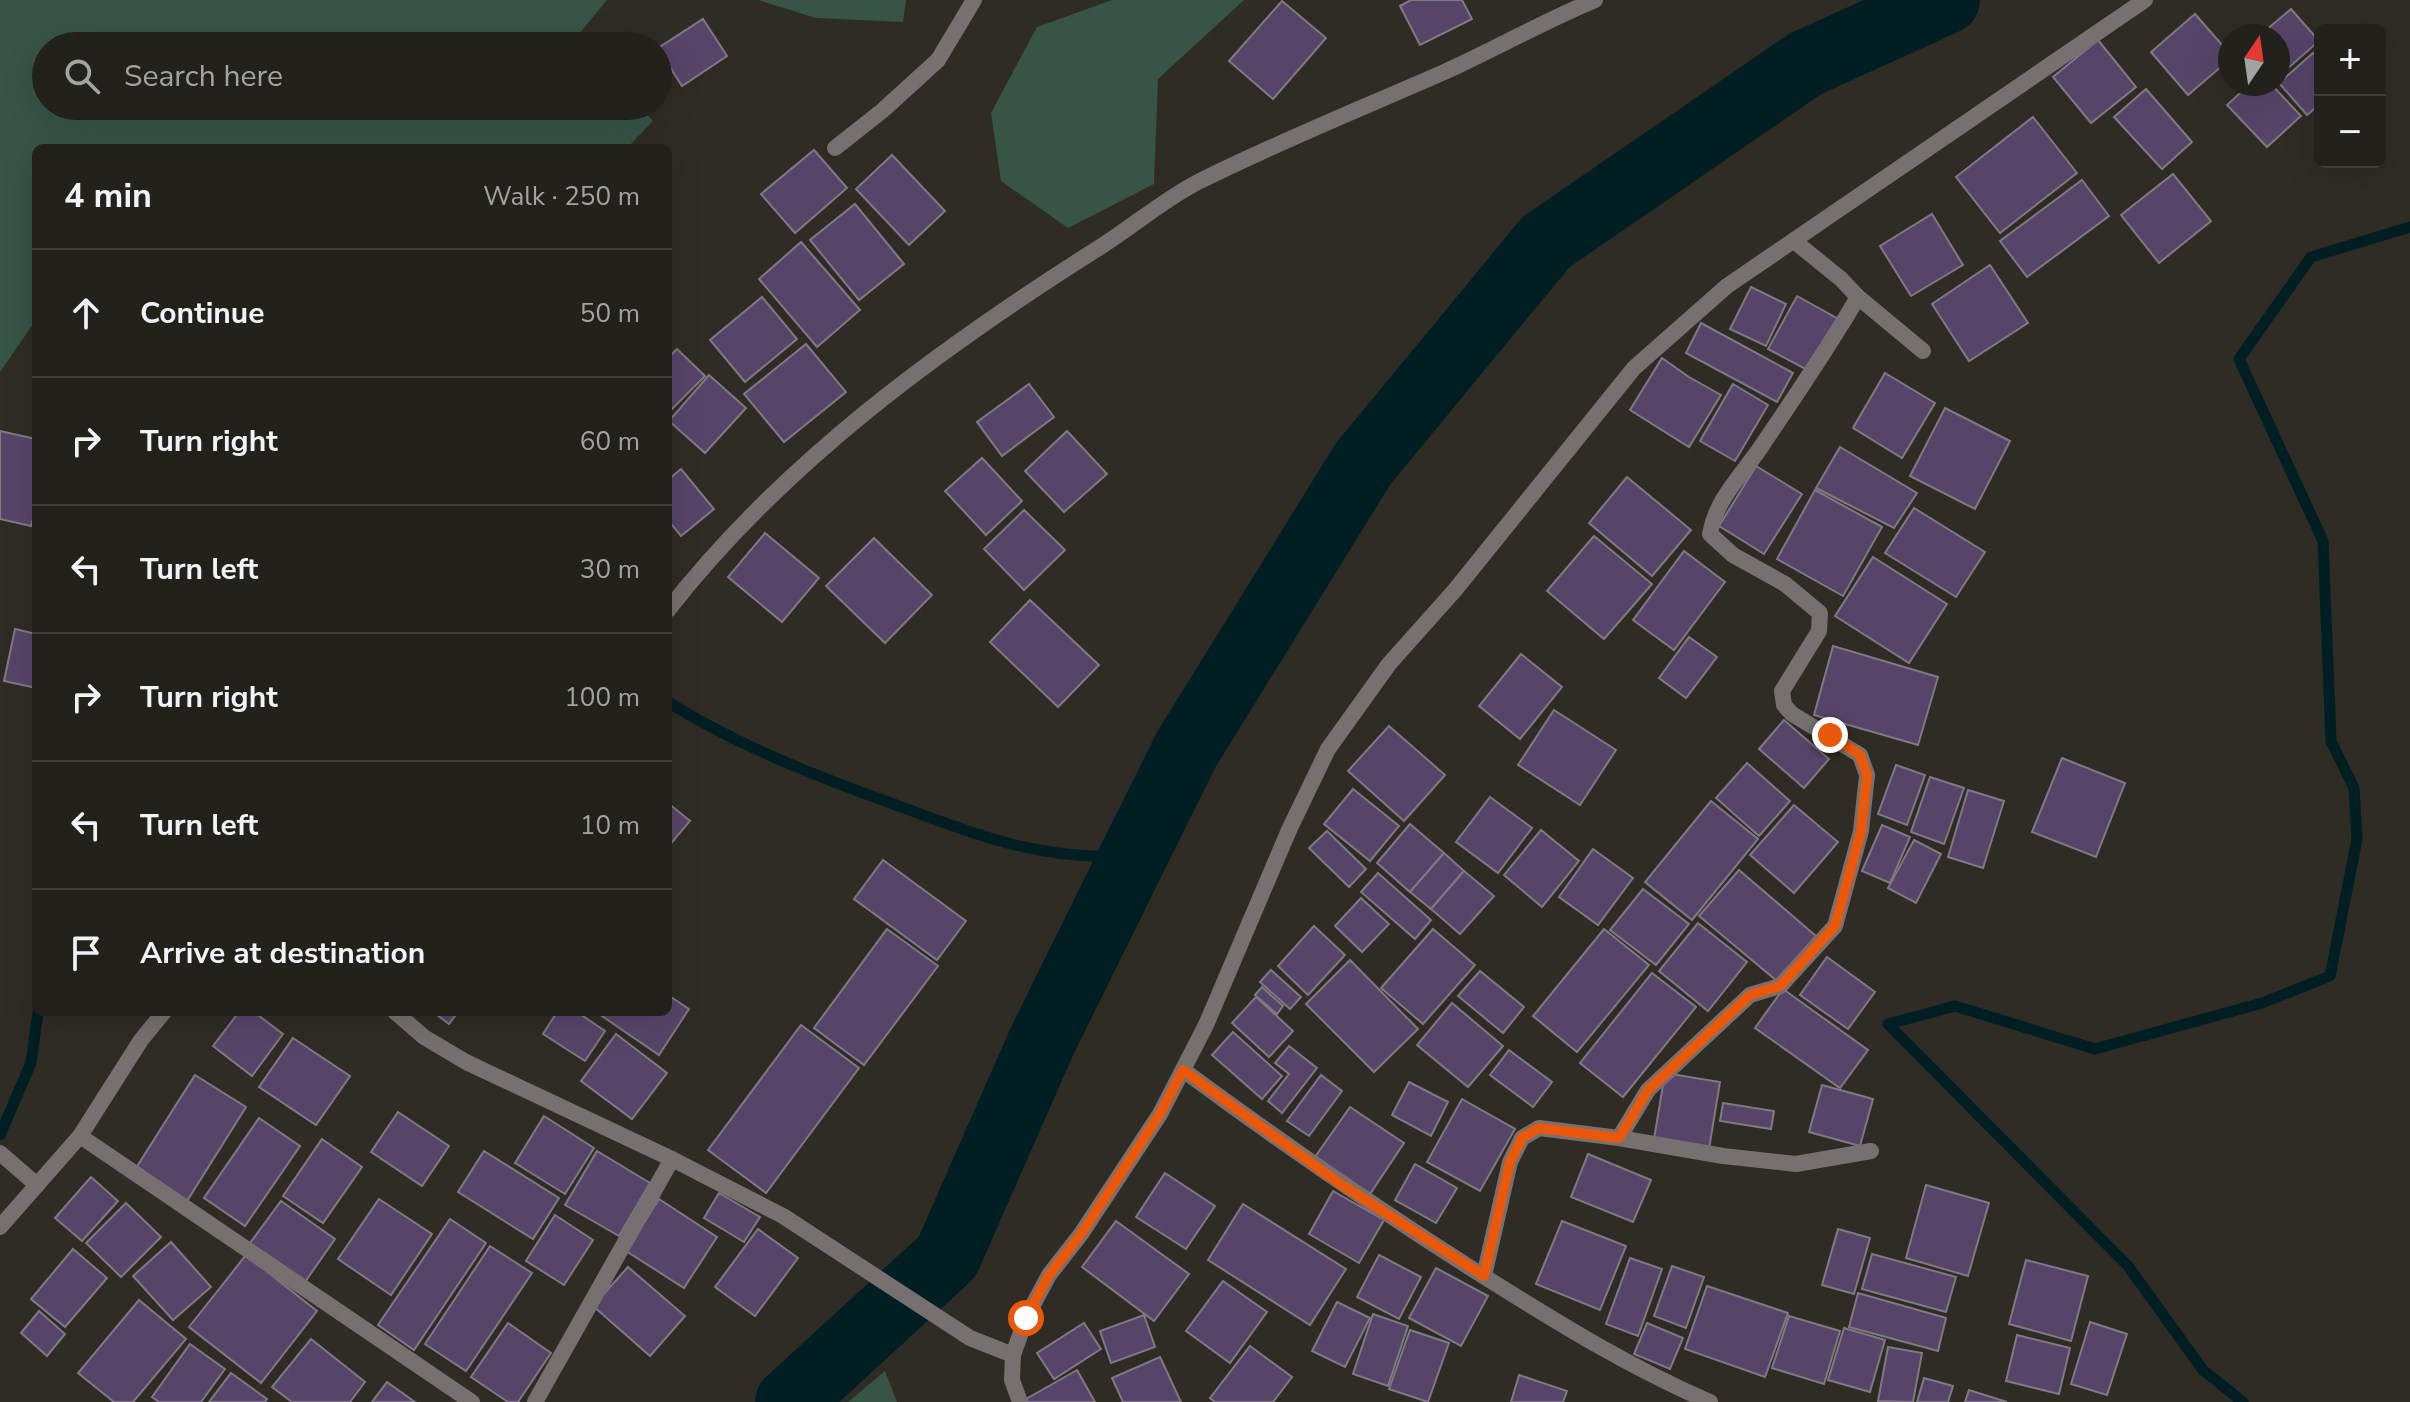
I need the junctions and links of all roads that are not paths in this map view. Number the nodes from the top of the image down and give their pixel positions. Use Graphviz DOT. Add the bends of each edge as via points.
graph roads {
  1 [pos="974,0"];
  2 [pos="1595,0"];
  3 [pos="2145,0"];
  4 [pos="835,148"];
  5 [pos="1794,241"];
  6 [pos="1858,297"];
  7 [pos="1923,351"];
  8 [pos="672,605"];
  9 [pos="161,1016"];
  10 [pos="400,1016"];
  11 [pos="1183,1070"];
  12 [pos="80,1136"];
  13 [pos="1619,1138"];
  14 [pos="1871,1151"];
  15 [pos="0,1153"];
  16 [pos="672,1159"];
  17 [pos="37,1185"];
  18 [pos="0,1227"];
  19 [pos="1484,1276"];
  20 [pos="1013,1355"];
  21 [pos="472,1402"];
  22 [pos="535,1402"];
  23 [pos="1020,1402"];
  24 [pos="1710,1402"];
  1 -- 4 [label="street" via="938,60"];
  2 -- 8 [label="street" via="1195,184 1018,299 814,454"];
  3 -- 5 [label="street"];
  5 -- 6 [label="street"];
  5 -- 11 [label="street" via="1727,286 1634,368 1389,664 1328,749"];
  6 -- 7 [label="street"];
  6 -- 13 [label="street" via="1758,452 1730,485 1710,534 1820,613 1819,631 1782,691 1792,714 1860,755 1867,775 1861,831 1835,926 1780,986 1750,995 1648,1090"];
  9 -- 12 [label="street"];
  10 -- 16 [label="street" via="466,1062"];
  11 -- 19 [label="street" via="1339,1183"];
  11 -- 20 [label="street" via="1160,1114 1049,1275"];
  12 -- 17 [label="street"];
  12 -- 21 [label="street"];
  13 -- 14 [label="street" via="1796,1164"];
  13 -- 19 [label="street" via="1539,1128 1522,1138 1510,1162"];
  15 -- 17 [label="street"];
  16 -- 20 [label="street" via="783,1216 970,1338"];
  16 -- 22 [label="street"];
  17 -- 18 [label="street"];
  19 -- 24 [label="street" via="1593,1345"];
  20 -- 23 [label="street" via="1012,1380"];
}
